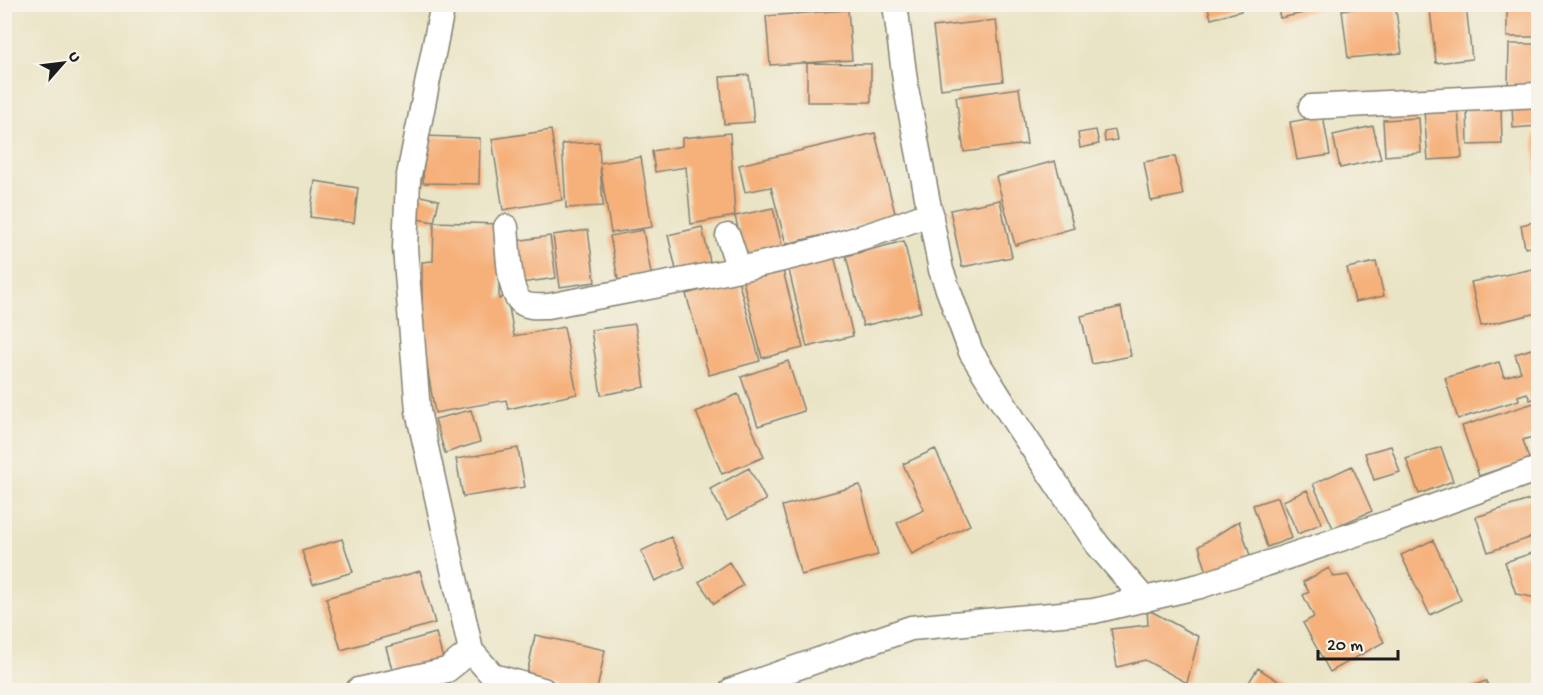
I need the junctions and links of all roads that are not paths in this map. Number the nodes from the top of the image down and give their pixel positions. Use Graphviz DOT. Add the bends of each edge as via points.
graph roads {
  1 [pos="443,4"];
  2 [pos="895,4"];
  3 [pos="1539,95"];
  4 [pos="1311,107"];
  5 [pos="931,213"];
  6 [pos="506,227"];
  7 [pos="728,236"];
  8 [pos="739,269"];
  9 [pos="1539,469"];
  10 [pos="1145,600"];
  11 [pos="471,651"];
  12 [pos="358,690"];
  13 [pos="543,690"];
  14 [pos="732,690"];
  1 -- 11 [label="street" via="408,180 405,248 418,411"];
  2 -- 5 [label="street" via="906,88"];
  3 -- 4 [label="street"];
  5 -- 8 [label="street" via="816,252"];
  5 -- 10 [label="street" via="941,270 971,352 1091,536"];
  6 -- 8 [label="street" via="513,290 525,304 548,306"];
  7 -- 8 [label="street"];
  9 -- 10 [label="street" via="1242,573"];
  10 -- 14 [label="street" via="1094,611 911,628"];
  11 -- 12 [label="street" via="447,670"];
  11 -- 13 [label="street" via="493,676"];
}
